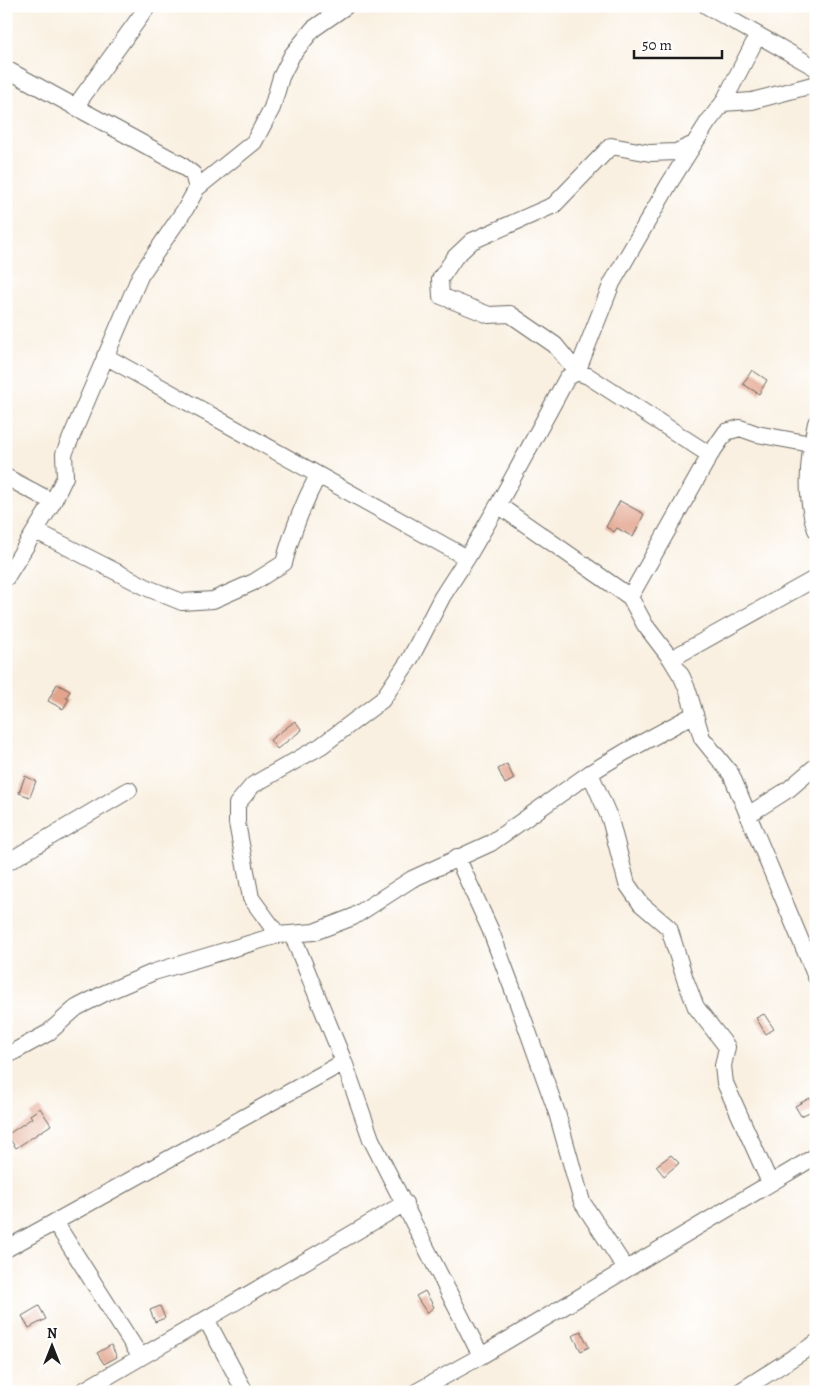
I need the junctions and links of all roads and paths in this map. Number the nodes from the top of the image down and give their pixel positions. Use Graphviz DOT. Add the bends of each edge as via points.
graph roads {
  1 [pos="148,6"];
  2 [pos="346,6"];
  3 [pos="707,6"];
  4 [pos="758,35"];
  5 [pos="816,68"];
  6 [pos="6,69"];
  7 [pos="816,84"];
  8 [pos="723,103"];
  9 [pos="75,107"];
  10 [pos="694,144"];
  11 [pos="197,188"];
  12 [pos="105,356"];
  13 [pos="577,372"];
  14 [pos="816,423"];
  15 [pos="811,444"];
  16 [pos="710,456"];
  17 [pos="318,475"];
  18 [pos="6,477"];
  19 [pos="53,502"];
  20 [pos="498,505"];
  21 [pos="36,530"];
  22 [pos="816,530"];
  23 [pos="467,558"];
  24 [pos="6,578"];
  25 [pos="816,578"];
  26 [pos="630,597"];
  27 [pos="672,659"];
  28 [pos="695,714"];
  29 [pos="816,766"];
  30 [pos="590,773"];
  31 [pos="129,790"];
  32 [pos="748,815"];
  33 [pos="457,858"];
  34 [pos="6,863"];
  35 [pos="285,934"];
  36 [pos="816,978"];
  37 [pos="6,1056"];
  38 [pos="344,1062"];
  39 [pos="816,1156"];
  40 [pos="770,1183"];
  41 [pos="405,1203"];
  42 [pos="55,1222"];
  43 [pos="6,1249"];
  44 [pos="626,1269"];
  45 [pos="206,1319"];
  46 [pos="816,1343"];
  47 [pos="140,1356"];
  48 [pos="481,1356"];
  49 [pos="81,1392"];
  50 [pos="245,1392"];
  51 [pos="416,1392"];
  52 [pos="739,1392"];
  1 -- 9 [label="street"];
  2 -- 11 [label="street" via="313,29 292,55 281,77 272,108 254,142"];
  3 -- 4 [label="street"];
  4 -- 5 [label="street"];
  4 -- 8 [label="street"];
  6 -- 9 [label="street"];
  7 -- 8 [label="street" via="752,101"];
  8 -- 10 [label="street"];
  9 -- 11 [label="street" via="180,164 193,174"];
  10 -- 13 [label="street" via="612,283"];
  10 -- 13 [label="street" via="676,152 650,153 611,146 554,205 472,241 455,257 440,279 441,296 489,315 510,314 555,345"];
  11 -- 12 [label="street" via="140,276"];
  12 -- 17 [label="street"];
  12 -- 19 [label="street" via="64,454 65,477"];
  13 -- 16 [label="street"];
  13 -- 20 [label="street" via="567,378"];
  14 -- 15 [label="street"];
  15 -- 16 [label="street" via="740,428 726,432"];
  15 -- 22 [label="street" via="808,504"];
  16 -- 26 [label="street"];
  17 -- 21 [label="street" via="290,537 284,563 254,582 213,600 182,602"];
  17 -- 23 [label="street"];
  18 -- 19 [label="street"];
  19 -- 21 [label="street"];
  20 -- 23 [label="street"];
  20 -- 26 [label="street"];
  21 -- 24 [label="street"];
  23 -- 35 [label="street" via="442,597 410,659 382,700 321,746 253,785 238,804 236,823 251,898"];
  25 -- 27 [label="street"];
  26 -- 27 [label="street" via="645,625"];
  27 -- 28 [label="street"];
  28 -- 30 [label="street"];
  28 -- 32 [label="street" via="702,738 731,774"];
  29 -- 32 [label="street" via="789,789"];
  30 -- 33 [label="street" via="491,843"];
  30 -- 40 [label="street" via="610,820 627,884 641,904 669,928 696,1006 727,1047 723,1066 725,1084"];
  31 -- 34 [label="street"];
  32 -- 36 [label="street"];
  33 -- 35 [label="street" via="412,879 353,917 314,932"];
  33 -- 44 [label="street" via="490,929 516,998 557,1113 582,1202"];
  35 -- 37 [label="street" via="154,972 105,993 76,1008 48,1033"];
  35 -- 38 [label="street"];
  38 -- 41 [label="street" via="371,1139"];
  38 -- 42 [label="street"];
  39 -- 40 [label="street"];
  40 -- 44 [label="street"];
  41 -- 45 [label="street"];
  41 -- 48 [label="street"];
  42 -- 43 [label="street"];
  42 -- 47 [label="street"];
  44 -- 48 [label="street"];
  45 -- 47 [label="street"];
  45 -- 50 [label="street"];
  46 -- 52 [label="street"];
  47 -- 49 [label="street"];
  48 -- 51 [label="street"];
}
